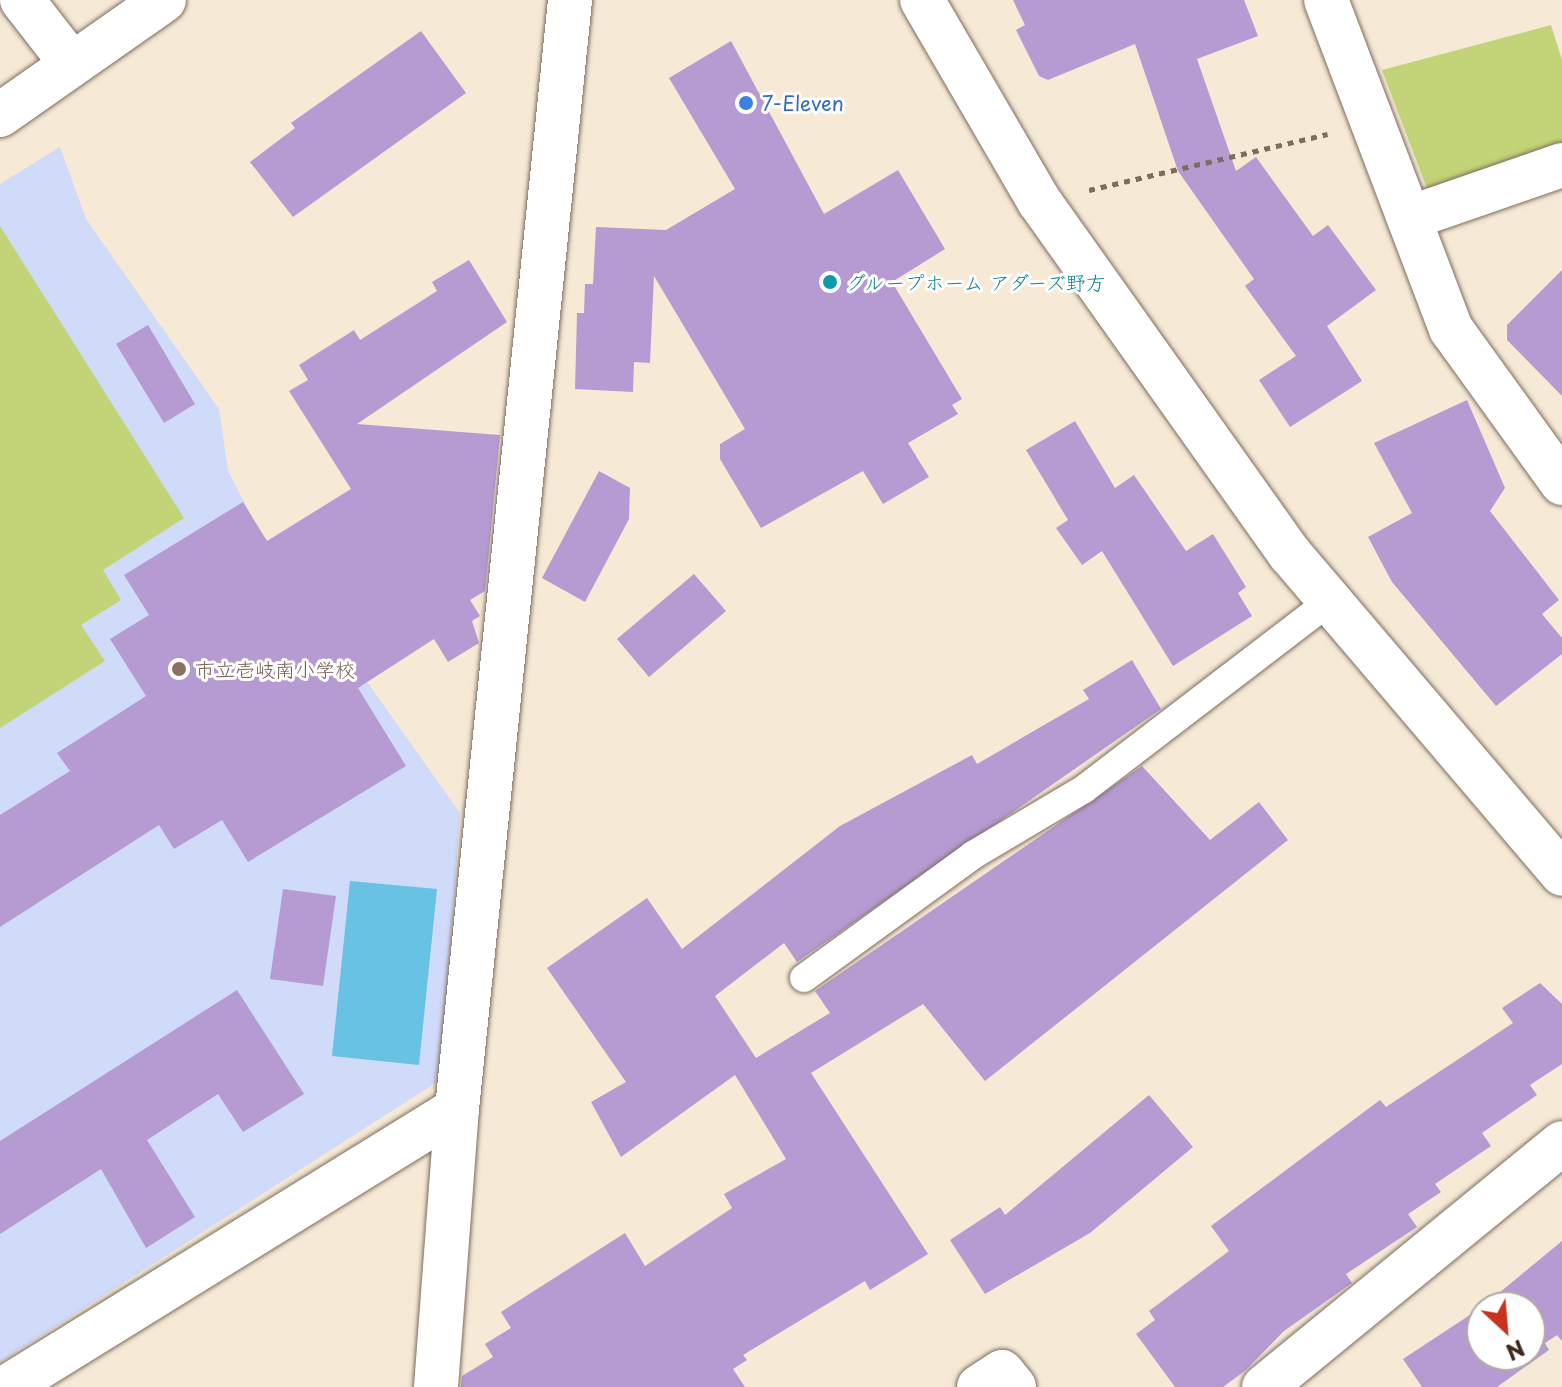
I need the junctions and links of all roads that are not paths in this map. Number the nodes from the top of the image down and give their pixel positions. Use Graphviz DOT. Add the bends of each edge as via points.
graph roads {
  1 [pos="22,0"];
  2 [pos="164,0"];
  3 [pos="570,0"];
  4 [pos="922,0"];
  5 [pos="1326,0"];
  6 [pos="71,63"];
  7 [pos="0,115"];
  8 [pos="1562,165"];
  9 [pos="1409,218"];
  10 [pos="1558,465"];
  11 [pos="1330,601"];
  12 [pos="1562,874"];
  13 [pos="804,978"];
  14 [pos="457,1109"];
  15 [pos="1562,1143"];
  16 [pos="7,1387"];
  17 [pos="436,1387"];
  18 [pos="979,1387"];
  19 [pos="1014,1387"];
  20 [pos="1264,1387"];
  1 -- 6 [label="street"];
  2 -- 6 [label="street"];
  3 -- 14 [label="street"];
  4 -- 11 [label="street" via="1039,201"];
  5 -- 9 [label="street"];
  6 -- 7 [label="street"];
  8 -- 9 [label="street"];
  9 -- 10 [label="street" via="1451,329"];
  11 -- 12 [label="street"];
  11 -- 13 [label="lane" via="1084,789 973,855"];
  14 -- 16 [label="street"];
  14 -- 17 [label="street"];
  15 -- 20 [label="street"];
  18 -- 19 [label="street" via="1002,1372"];
}
